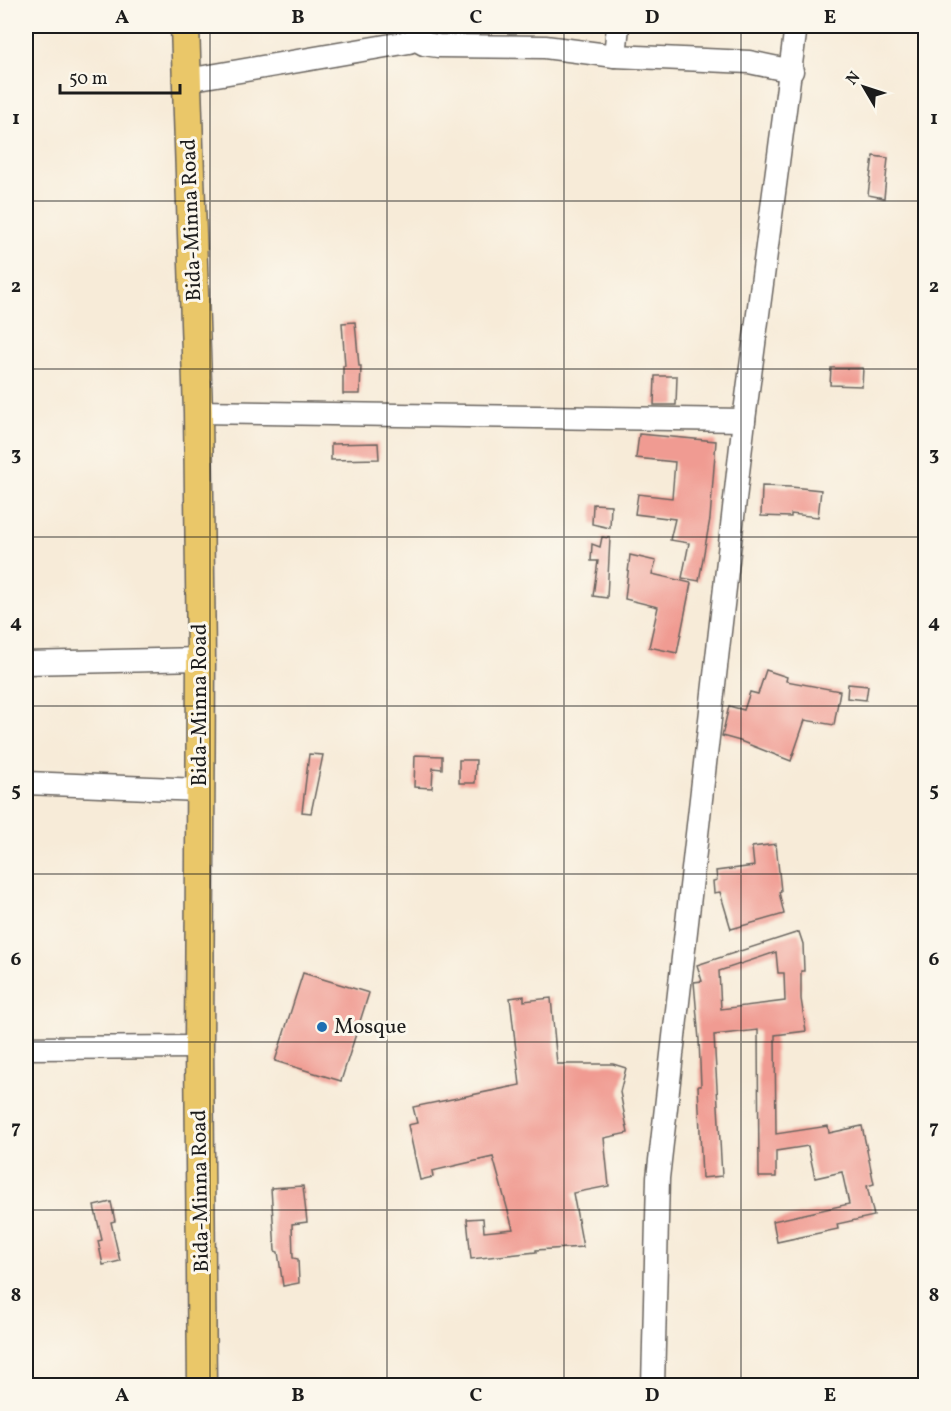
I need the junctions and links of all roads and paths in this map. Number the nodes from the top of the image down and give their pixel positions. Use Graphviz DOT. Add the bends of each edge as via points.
graph roads {
  1 [pos="185,26"];
  2 [pos="618,26"];
  3 [pos="796,26"];
  4 [pos="418,32"];
  5 [pos="615,56"];
  6 [pos="792,71"];
  7 [pos="187,80"];
  8 [pos="198,412"];
  9 [pos="744,420"];
  10 [pos="201,659"];
  11 [pos="26,663"];
  12 [pos="26,783"];
  13 [pos="200,790"];
  14 [pos="199,1047"];
  15 [pos="26,1048"];
  16 [pos="202,1386"];
  17 [pos="653,1386"];
  1 -- 7 [label="main road, Bida-Minna Road"];
  2 -- 5 [label="street"];
  3 -- 6 [label="street"];
  4 -- 5 [label="street" via="424,44 438,46 545,47"];
  4 -- 7 [label="street" via="408,42"];
  5 -- 6 [label="street" via="749,62"];
  6 -- 9 [label="street"];
  7 -- 8 [label="main road, Bida-Minna Road"];
  8 -- 9 [label="street"];
  8 -- 10 [label="main road, Bida-Minna Road"];
  9 -- 17 [label="street" via="658,1178"];
  10 -- 11 [label="street"];
  10 -- 13 [label="main road, Bida-Minna Road"];
  12 -- 13 [label="street"];
  13 -- 14 [label="main road, Bida-Minna Road"];
  14 -- 15 [label="street"];
  14 -- 16 [label="main road, Bida-Minna Road"];
}
